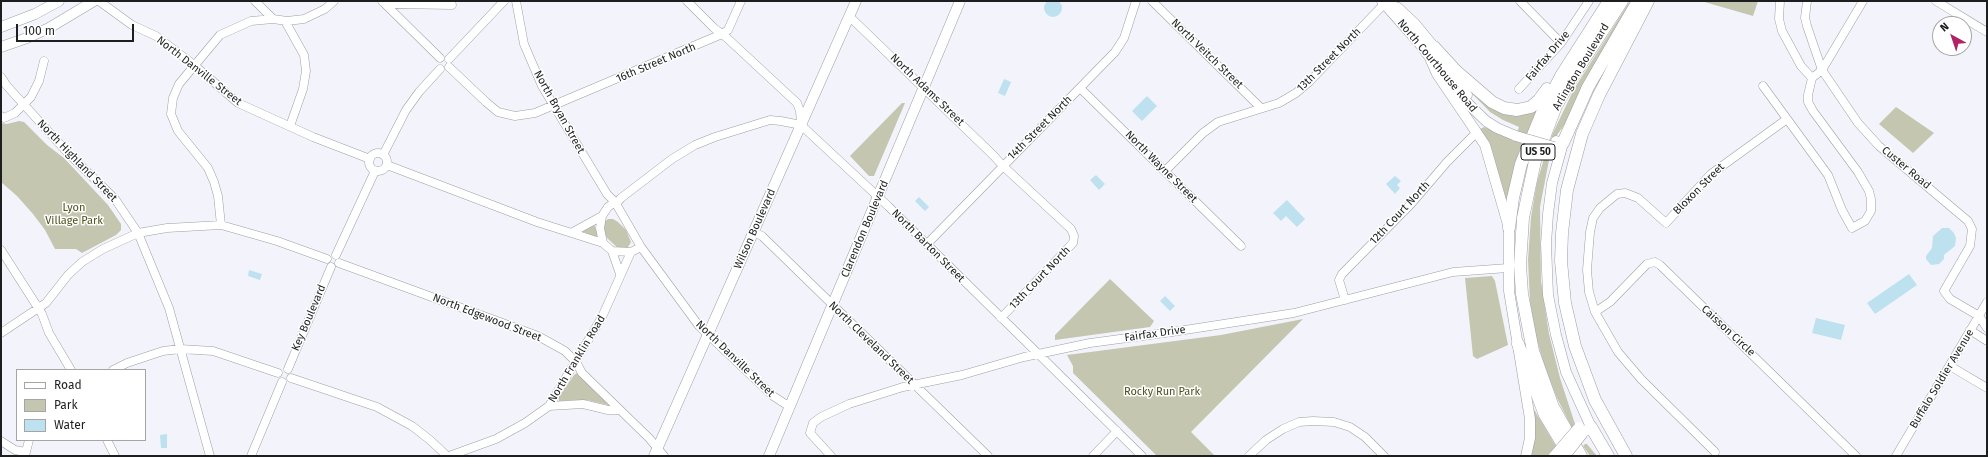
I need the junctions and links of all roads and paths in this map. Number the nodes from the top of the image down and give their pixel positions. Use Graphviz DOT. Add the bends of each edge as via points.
graph roads {
  1 [pos="59,1"];
  2 [pos="94,1"];
  3 [pos="99,1"];
  4 [pos="255,1"];
  5 [pos="334,1"];
  6 [pos="504,1"];
  7 [pos="516,1"];
  8 [pos="687,1"];
  9 [pos="741,1"];
  10 [pos="856,1"];
  11 [pos="960,1"];
  12 [pos="1136,1"];
  13 [pos="1152,1"];
  14 [pos="1520,1"];
  15 [pos="1589,1"];
  16 [pos="1609,1"];
  17 [pos="1622,1"];
  18 [pos="1638,1"];
  19 [pos="1648,1"];
  20 [pos="1780,1"];
  21 [pos="1807,1"];
  22 [pos="1863,1"];
  23 [pos="1936,1"];
  24 [pos="382,2"];
  25 [pos="1384,2"];
  26 [pos="452,5"];
  27 [pos="849,16"];
  28 [pos="274,19"];
  29 [pos="285,21"];
  30 [pos="1,27"];
  31 [pos="1987,32"];
  32 [pos="722,34"];
  33 [pos="1561,43"];
  34 [pos="1,46"];
  35 [pos="1428,47"];
  36 [pos="1577,50"];
  37 [pos="440,58"];
  38 [pos="44,61"];
  39 [pos="449,63"];
  40 [pos="194,65"];
  41 [pos="440,69"];
  42 [pos="1822,70"];
  43 [pos="1,77"];
  44 [pos="1812,78"];
  45 [pos="1763,86"];
  46 [pos="924,87"];
  47 [pos="1080,88"];
  48 [pos="1519,90"];
  49 [pos="24,105"];
  50 [pos="553,106"];
  51 [pos="1261,108"];
  52 [pos="1,116"];
  53 [pos="1787,118"];
  54 [pos="801,124"];
  55 [pos="290,126"];
  56 [pos="1477,132"];
  57 [pos="1559,145"];
  58 [pos="383,155"];
  59 [pos="370,159"];
  60 [pos="387,165"];
  61 [pos="1002,166"];
  62 [pos="375,170"];
  63 [pos="1165,171"];
  64 [pos="879,199"];
  65 [pos="613,205"];
  66 [pos="602,216"];
  67 [pos="221,225"];
  68 [pos="1509,228"];
  69 [pos="572,232"];
  70 [pos="753,232"];
  71 [pos="138,233"];
  72 [pos="1074,236"];
  73 [pos="603,242"];
  74 [pos="927,244"];
  75 [pos="1241,246"];
  76 [pos="641,247"];
  77 [pos="1,250"];
  78 [pos="612,251"];
  79 [pos="631,252"];
  80 [pos="335,262"];
  81 [pos="1508,268"];
  82 [pos="620,274"];
  83 [pos="1345,300"];
  84 [pos="1987,302"];
  85 [pos="834,305"];
  86 [pos="39,309"];
  87 [pos="1595,312"];
  88 [pos="1979,316"];
  89 [pos="1001,318"];
  90 [pos="1987,328"];
  91 [pos="1970,330"];
  92 [pos="1,333"];
  93 [pos="708,334"];
  94 [pos="1987,341"];
  95 [pos="1518,344"];
  96 [pos="180,349"];
  97 [pos="1039,354"];
  98 [pos="576,362"];
  99 [pos="1950,366"];
  100 [pos="70,369"];
  101 [pos="115,369"];
  102 [pos="288,369"];
  103 [pos="278,373"];
  104 [pos="291,378"];
  105 [pos="282,382"];
  106 [pos="914,384"];
  107 [pos="1987,388"];
  108 [pos="550,406"];
  109 [pos="790,407"];
  110 [pos="619,410"];
  111 [pos="1585,427"];
  112 [pos="1117,431"];
  113 [pos="1,441"];
  114 [pos="29,441"];
  115 [pos="108,441"];
  116 [pos="1715,452"];
  117 [pos="658,453"];
  118 [pos="25,454"];
  119 [pos="115,456"];
  120 [pos="210,456"];
  121 [pos="251,456"];
  122 [pos="448,456"];
  123 [pos="769,456"];
  124 [pos="831,456"];
  125 [pos="988,456"];
  126 [pos="1093,456"];
  127 [pos="1142,456"];
  128 [pos="1249,456"];
  129 [pos="1384,456"];
  130 [pos="1526,456"];
  131 [pos="1554,456"];
  132 [pos="1565,456"];
  133 [pos="1570,456"];
  134 [pos="1581,456"];
  135 [pos="1608,456"];
  136 [pos="1626,456"];
  137 [pos="1856,456"];
  138 [pos="1896,456"];
  1 -- 30 [label="main road" via="35,14"];
  2 -- 34 [label="main road" via="50,28"];
  3 -- 40 [label="street, North Danville Street" via="132,26 156,36"];
  4 -- 28 [label="street"];
  5 -- 29 [label="street" via="325,10 304,19"];
  6 -- 39 [label="street"];
  7 -- 50 [label="street, North Bryan Street" via="524,44"];
  8 -- 32 [label="street"];
  9 -- 32 [label="street" via="728,30"];
  10 -- 27 [label="main road, Wilson Boulevard"];
  11 -- 46 [label="main road, Clarendon Boulevard"];
  12 -- 47 [label="street, 14th Street North" via="1120,45"];
  13 -- 51 [label="street, North Veitch Street"];
  14 -- 33 [label="street"];
  15 -- 33 [label="street, Fairfax Drive"];
  16 -- 36 [label="highway"];
  17 -- 134 [label="highway, Arlington Boulevard / US 50" via="1570,81 1550,120 1531,174 1522,226 1522,294 1533,351 1553,407"];
  18 -- 57 [label="highway" via="1588,87"];
  19 -- 136 [label="highway" via="1599,94 1582,134 1568,183 1562,233 1561,261 1565,298 1575,346 1595,400"];
  20 -- 44 [label="street" via="1779,19 1782,31 1801,66"];
  21 -- 42 [label="street, Custer Road" via="1807,26"];
  22 -- 42 [label="street"];
  23 -- 31 [label="street"];
  24 -- 26 [label="street"];
  24 -- 37 [label="street"];
  25 -- 35 [label="main road, North Courthouse Road" via="1398,8 1415,24"];
  25 -- 51 [label="street, 13th Street North" via="1303,87 1284,100"];
  27 -- 46 [label="street, North Adams Street"];
  27 -- 54 [label="main road, Wilson Boulevard"];
  28 -- 29 [label="street"];
  28 -- 40 [label="street" via="251,21 220,35"];
  29 -- 55 [label="street" via="304,55 306,70 303,89"];
  32 -- 50 [label="street, 16th Street North"];
  32 -- 54 [label="street" via="797,103"];
  33 -- 48 [label="street, Fairfax Drive"];
  35 -- 36 [label="highway" via="1492,102 1512,110 1527,108 1537,103"];
  35 -- 56 [label="main road" via="1437,74"];
  35 -- 57 [label="main road, North Courthouse Road, bridge" via="1454,90 1476,113 1497,128"];
  36 -- 68 [label="highway" via="1547,101 1521,164"];
  37 -- 39 [label="street" via="445,57"];
  37 -- 41 [label="street" via="437,63"];
  38 -- 49 [label="street" via="39,81 32,96"];
  39 -- 41 [label="street" via="446,70"];
  39 -- 50 [label="street" via="498,112 515,116 535,113"];
  40 -- 55 [label="street, North Danville Street" via="238,104"];
  40 -- 67 [label="street" via="179,84 173,98 171,114 178,131 208,168 218,196"];
  41 -- 58 [label="street" via="406,110"];
  42 -- 44 [label="street"];
  42 -- 88 [label="street, Custer Road" via="1867,134 1968,220 1972,229 1970,246 1944,291 1950,299"];
  43 -- 49 [label="street, North Highland Street"];
  44 -- 53 [label="street" via="1808,102 1869,192 1871,212 1865,221 1852,228 1828,175"];
  45 -- 53 [label="street"];
  46 -- 61 [label="street, North Adams Street" via="993,154"];
  46 -- 64 [label="main road, Clarendon Boulevard"];
  47 -- 61 [label="street, 14th Street North"];
  47 -- 63 [label="street, North Wayne Street"];
  49 -- 52 [label="street" via="15,113 4,118"];
  49 -- 71 [label="street, North Highland Street" via="115,199"];
  50 -- 65 [label="street, North Bryan Street"];
  51 -- 63 [label="street, 13th Street North" via="1218,122 1203,133"];
  53 -- 87 [label="street, Bloxon Street" via="1711,174 1666,223 1631,195 1617,194 1609,200 1593,218 1590,232 1587,285"];
  54 -- 64 [label="street, North Barton Street"];
  54 -- 65 [label="street" via="770,120 696,145 672,159"];
  54 -- 70 [label="main road, Wilson Boulevard"];
  55 -- 59 [label="street, North Danville Street"];
  56 -- 68 [label="main road" via="1488,153"];
  56 -- 83 [label="street, 12th Court North" via="1342,274 1340,280"];
  57 -- 111 [label="main road" via="1548,214 1548,295 1566,372"];
  58 -- 59 [label="street" via="376,154"];
  58 -- 60 [label="street"];
  59 -- 62 [label="street" via="371,167"];
  60 -- 62 [label="street" via="382,170"];
  60 -- 69 [label="street" via="537,222"];
  61 -- 72 [label="street, North Adams Street" via="1071,229"];
  61 -- 74 [label="street, 14th Street North"];
  62 -- 80 [label="street, Key Boulevard"];
  63 -- 75 [label="street, North Wayne Street"];
  64 -- 74 [label="street, North Barton Street"];
  64 -- 85 [label="main road, Clarendon Boulevard"];
  65 -- 66 [label="street"];
  65 -- 76 [label="street, North Danville Street"];
  66 -- 69 [label="street"];
  66 -- 73 [label="street" via="600,228"];
  67 -- 71 [label="street" via="167,228"];
  67 -- 80 [label="street" via="277,240 327,259 327,264"];
  68 -- 81 [label="main road"];
  69 -- 73 [label="street"];
  70 -- 85 [label="street, North Cleveland Street" via="762,236"];
  70 -- 93 [label="main road, Wilson Boulevard"];
  71 -- 86 [label="street" via="82,262"];
  71 -- 96 [label="street, North Highland Street" via="168,308"];
  72 -- 89 [label="street, 13th Court North" via="1073,243"];
  73 -- 78 [label="street"];
  74 -- 89 [label="street, North Barton Street"];
  76 -- 79 [label="street"];
  76 -- 93 [label="street, North Danville Street" via="699,326"];
  77 -- 86 [label="street"];
  78 -- 79 [label="street"];
  78 -- 82 [label="street"];
  79 -- 82 [label="street"];
  80 -- 98 [label="street, North Edgewood Street" via="538,336 565,351"];
  80 -- 102 [label="street, Key Boulevard"];
  81 -- 83 [label="street, Fairfax Drive" via="1453,272"];
  81 -- 95 [label="main road" via="1510,304"];
  82 -- 98 [label="street, North Franklin Road" via="602,317"];
  83 -- 97 [label="street, Fairfax Drive" via="1294,313 1090,343"];
  84 -- 88 [label="street, Buffalo Soldier Avenue"];
  85 -- 106 [label="street, North Cleveland Street"];
  85 -- 109 [label="main road, Clarendon Boulevard"];
  86 -- 92 [label="street"];
  86 -- 100 [label="street" via="49,333"];
  87 -- 116 [label="street, Bloxon Street" via="1618,352 1641,379"];
  87 -- 137 [label="street, Caisson Circle" via="1610,302 1646,264 1655,262"];
  88 -- 90 [label="street"];
  88 -- 91 [label="street, Buffalo Soldier Avenue"];
  89 -- 97 [label="street, North Barton Street"];
  91 -- 94 [label="street"];
  91 -- 99 [label="street, Buffalo Soldier Avenue"];
  93 -- 109 [label="street, North Danville Street" via="773,396"];
  93 -- 117 [label="main road, Wilson Boulevard"];
  95 -- 130 [label="main road" via="1530,419 1530,438"];
  95 -- 133 [label="highway" via="1545,415"];
  96 -- 101 [label="street" via="163,351"];
  96 -- 103 [label="street" via="213,351"];
  96 -- 120 [label="street, North Highland Street"];
  97 -- 106 [label="street, Fairfax Drive" via="962,375"];
  97 -- 112 [label="street, North Barton Street"];
  98 -- 108 [label="street, North Franklin Road"];
  98 -- 110 [label="street, North Edgewood Street" via="582,373"];
  99 -- 107 [label="street"];
  99 -- 138 [label="street, Buffalo Soldier Avenue"];
  102 -- 103 [label="street" via="282,369"];
  102 -- 104 [label="street"];
  103 -- 105 [label="street" via="278,379"];
  104 -- 105 [label="street" via="288,382"];
  104 -- 122 [label="street" via="377,406 412,426"];
  105 -- 121 [label="street"];
  106 -- 124 [label="street, Fairfax Drive" via="849,404 821,417 810,427 810,434"];
  106 -- 125 [label="street, North Cleveland Street"];
  108 -- 110 [label="street" via="583,404"];
  108 -- 122 [label="street, North Franklin Road" via="496,439"];
  109 -- 123 [label="main road, Clarendon Boulevard"];
  110 -- 117 [label="street, North Edgewood Street"];
  111 -- 131 [label="main road, bridge"];
  111 -- 132 [label="main road, bridge"];
  111 -- 135 [label="highway"];
  112 -- 126 [label="street"];
  112 -- 127 [label="street, North Barton Street"];
  113 -- 118 [label="street"];
  114 -- 118 [label="street"];
  115 -- 119 [label="street"];
  128 -- 129 [label="street" via="1283,428 1299,422 1313,421 1334,422 1350,428 1365,436"];
}
